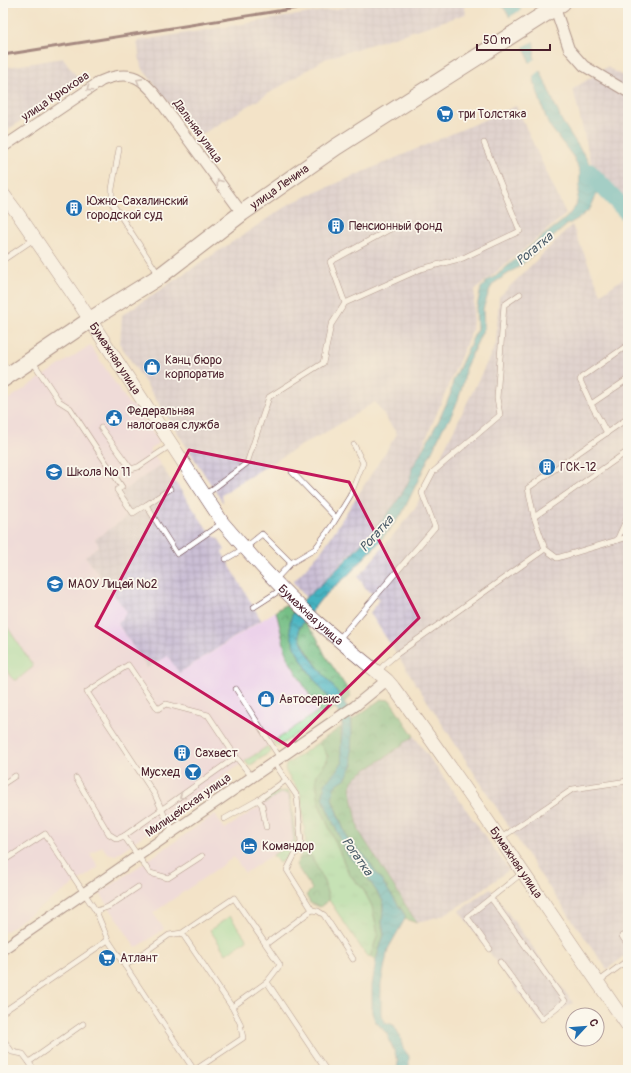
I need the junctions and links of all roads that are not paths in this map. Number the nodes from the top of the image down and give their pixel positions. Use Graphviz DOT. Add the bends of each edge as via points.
graph roads {
  1 [pos="554,9"];
  2 [pos="125,75"];
  3 [pos="628,92"];
  4 [pos="484,143"];
  5 [pos="3,147"];
  6 [pos="119,149"];
  7 [pos="3,194"];
  8 [pos="242,214"];
  9 [pos="392,228"];
  10 [pos="35,238"];
  11 [pos="3,260"];
  12 [pos="160,276"];
  13 [pos="520,294"];
  14 [pos="345,303"];
  15 [pos="90,320"];
  16 [pos="628,345"];
  17 [pos="31,360"];
  18 [pos="5,372"];
  19 [pos="628,379"];
  20 [pos="591,404"];
  21 [pos="628,418"];
  22 [pos="100,428"];
  23 [pos="607,433"];
  24 [pos="172,445"];
  25 [pos="354,445"];
  26 [pos="628,451"];
  27 [pos="292,472"];
  28 [pos="170,489"];
  29 [pos="205,495"];
  30 [pos="146,505"];
  31 [pos="628,516"];
  32 [pos="534,517"];
  33 [pos="336,518"];
  34 [pos="223,523"];
  35 [pos="628,537"];
  36 [pos="617,540"];
  37 [pos="244,548"];
  38 [pos="545,549"];
  39 [pos="226,560"];
  40 [pos="291,563"];
  41 [pos="283,589"];
  42 [pos="254,607"];
  43 [pos="338,640"];
  44 [pos="382,677"];
  45 [pos="236,689"];
  46 [pos="236,757"];
  47 [pos="277,760"];
  48 [pos="15,776"];
  49 [pos="252,777"];
  50 [pos="76,778"];
  51 [pos="286,780"];
  52 [pos="628,781"];
  53 [pos="3,784"];
  54 [pos="258,800"];
  55 [pos="162,809"];
  56 [pos="224,819"];
  57 [pos="266,827"];
  58 [pos="174,831"];
  59 [pos="124,836"];
  60 [pos="500,839"];
  61 [pos="138,856"];
  62 [pos="202,856"];
  63 [pos="5,860"];
  64 [pos="522,872"];
  65 [pos="138,887"];
  66 [pos="84,893"];
  67 [pos="491,898"];
  68 [pos="312,910"];
  69 [pos="96,911"];
  70 [pos="182,933"];
  71 [pos="622,936"];
  72 [pos="108,940"];
  73 [pos="266,944"];
  74 [pos="628,945"];
  75 [pos="3,949"];
  76 [pos="490,949"];
  77 [pos="353,959"];
  78 [pos="628,960"];
  79 [pos="500,962"];
  80 [pos="125,966"];
  81 [pos="267,982"];
  82 [pos="598,982"];
  83 [pos="232,1007"];
  84 [pos="3,1012"];
  85 [pos="83,1024"];
  86 [pos="628,1026"];
  87 [pos="3,1039"];
  88 [pos="29,1062"];
  89 [pos="34,1070"];
  90 [pos="195,1070"];
  91 [pos="326,1070"];
  1 -- 3 [label="street" via="569,48 584,66"];
  1 -- 8 [label="main road, улица Ленина" via="336,147"];
  2 -- 5 [label="street, улица Крюкова, one-way" via="112,76 101,81"];
  8 -- 2 [label="street, Дальняя улица, one-way" via="154,93 140,80"];
  4 -- 14 [label="lane" via="520,231 463,258 421,269"];
  6 -- 12 [label="lane" via="112,203"];
  7 -- 10 [label="street, Бумажная улица"];
  8 -- 12 [label="main road, улица Ленина"];
  9 -- 14 [label="lane" via="330,262"];
  10 -- 11 [label="lane"];
  10 -- 15 [label="street, Бумажная улица"];
  12 -- 15 [label="main road, улица Ленина"];
  13 -- 43 [label="lane" via="504,305 497,398 500,415 433,472 422,492 435,527"];
  14 -- 29 [label="lane" via="331,325 323,363 269,398 247,463"];
  15 -- 17 [label="main road, улица Ленина"];
  15 -- 24 [label="street, Бумажная улица"];
  16 -- 20 [label="lane" via="580,380"];
  17 -- 18 [label="main road, улица Ленина"];
  17 -- 30 [label="lane" via="59,401 70,408 122,487 118,490 133,513"];
  19 -- 20 [label="lane"];
  20 -- 23 [label="lane"];
  21 -- 23 [label="lane"];
  22 -- 24 [label="lane" via="131,469"];
  23 -- 32 [label="lane" via="528,488"];
  24 -- 29 [label="street, Бумажная улица"];
  25 -- 33 [label="lane" via="363,463 350,496"];
  26 -- 32 [label="lane"];
  27 -- 33 [label="lane"];
  28 -- 30 [label="lane"];
  29 -- 34 [label="street, Бумажная улица"];
  30 -- 34 [label="lane" via="177,554"];
  31 -- 36 [label="lane"];
  32 -- 38 [label="lane"];
  33 -- 40 [label="lane" via="315,549"];
  34 -- 37 [label="street, Бумажная улица"];
  35 -- 36 [label="lane"];
  36 -- 38 [label="lane" via="557,558"];
  37 -- 39 [label="lane"];
  37 -- 40 [label="lane" via="262,534"];
  37 -- 41 [label="street, Бумажная улица"];
  38 -- 44 [label="lane" via="397,654 384,665"];
  40 -- 41 [label="lane"];
  41 -- 42 [label="lane"];
  41 -- 43 [label="street, Бумажная улица"];
  43 -- 44 [label="street, Бумажная улица"];
  44 -- 47 [label="street, Милицейская улица" via="355,706"];
  44 -- 60 [label="street, Бумажная улица" via="427,734"];
  45 -- 47 [label="lane"];
  46 -- 49 [label="lane"];
  46 -- 55 [label="lane, one-way"];
  46 -- 55 [label="lane" via="208,715 166,704 158,710 128,665 87,692"];
  47 -- 49 [label="street, Милицейская улица"];
  47 -- 51 [label="lane"];
  48 -- 53 [label="lane"];
  49 -- 58 [label="street, Милицейская улица"];
  50 -- 59 [label="lane" via="109,834 117,839"];
  51 -- 54 [label="lane"];
  51 -- 68 [label="lane" via="297,796 301,842 287,870"];
  52 -- 60 [label="lane" via="573,788"];
  54 -- 56 [label="lane"];
  54 -- 57 [label="lane" via="262,805"];
  55 -- 58 [label="lane"];
  55 -- 59 [label="lane"];
  58 -- 61 [label="street, Милицейская улица"];
  59 -- 61 [label="lane"];
  60 -- 64 [label="street, Бумажная улица"];
  61 -- 62 [label="lane" via="150,873 168,878"];
  61 -- 66 [label="street, Милицейская улица"];
  63 -- 66 [label="lane" via="45,834"];
  64 -- 67 [label="lane"];
  64 -- 82 [label="street, Бумажная улица"];
  65 -- 69 [label="lane"];
  66 -- 69 [label="lane"];
  66 -- 75 [label="street, Милицейская улица"];
  67 -- 76 [label="lane" via="467,917"];
  67 -- 79 [label="lane" via="565,1001 542,1019"];
  68 -- 73 [label="lane"];
  68 -- 77 [label="lane" via="324,915"];
  69 -- 72 [label="lane"];
  70 -- 73 [label="lane" via="234,898"];
  70 -- 80 [label="lane" via="170,935"];
  70 -- 83 [label="lane"];
  71 -- 74 [label="lane"];
  72 -- 80 [label="lane"];
  72 -- 84 [label="lane"];
  73 -- 81 [label="lane" via="280,965"];
  78 -- 82 [label="lane"];
  80 -- 90 [label="lane"];
  81 -- 83 [label="lane"];
  81 -- 91 [label="lane"];
  82 -- 86 [label="street, Бумажная улица"];
  83 -- 90 [label="lane" via="240,1023 243,1038"];
  85 -- 88 [label="lane"];
  87 -- 88 [label="lane" via="12,1052 23,1054"];
  88 -- 89 [label="lane"];
}
